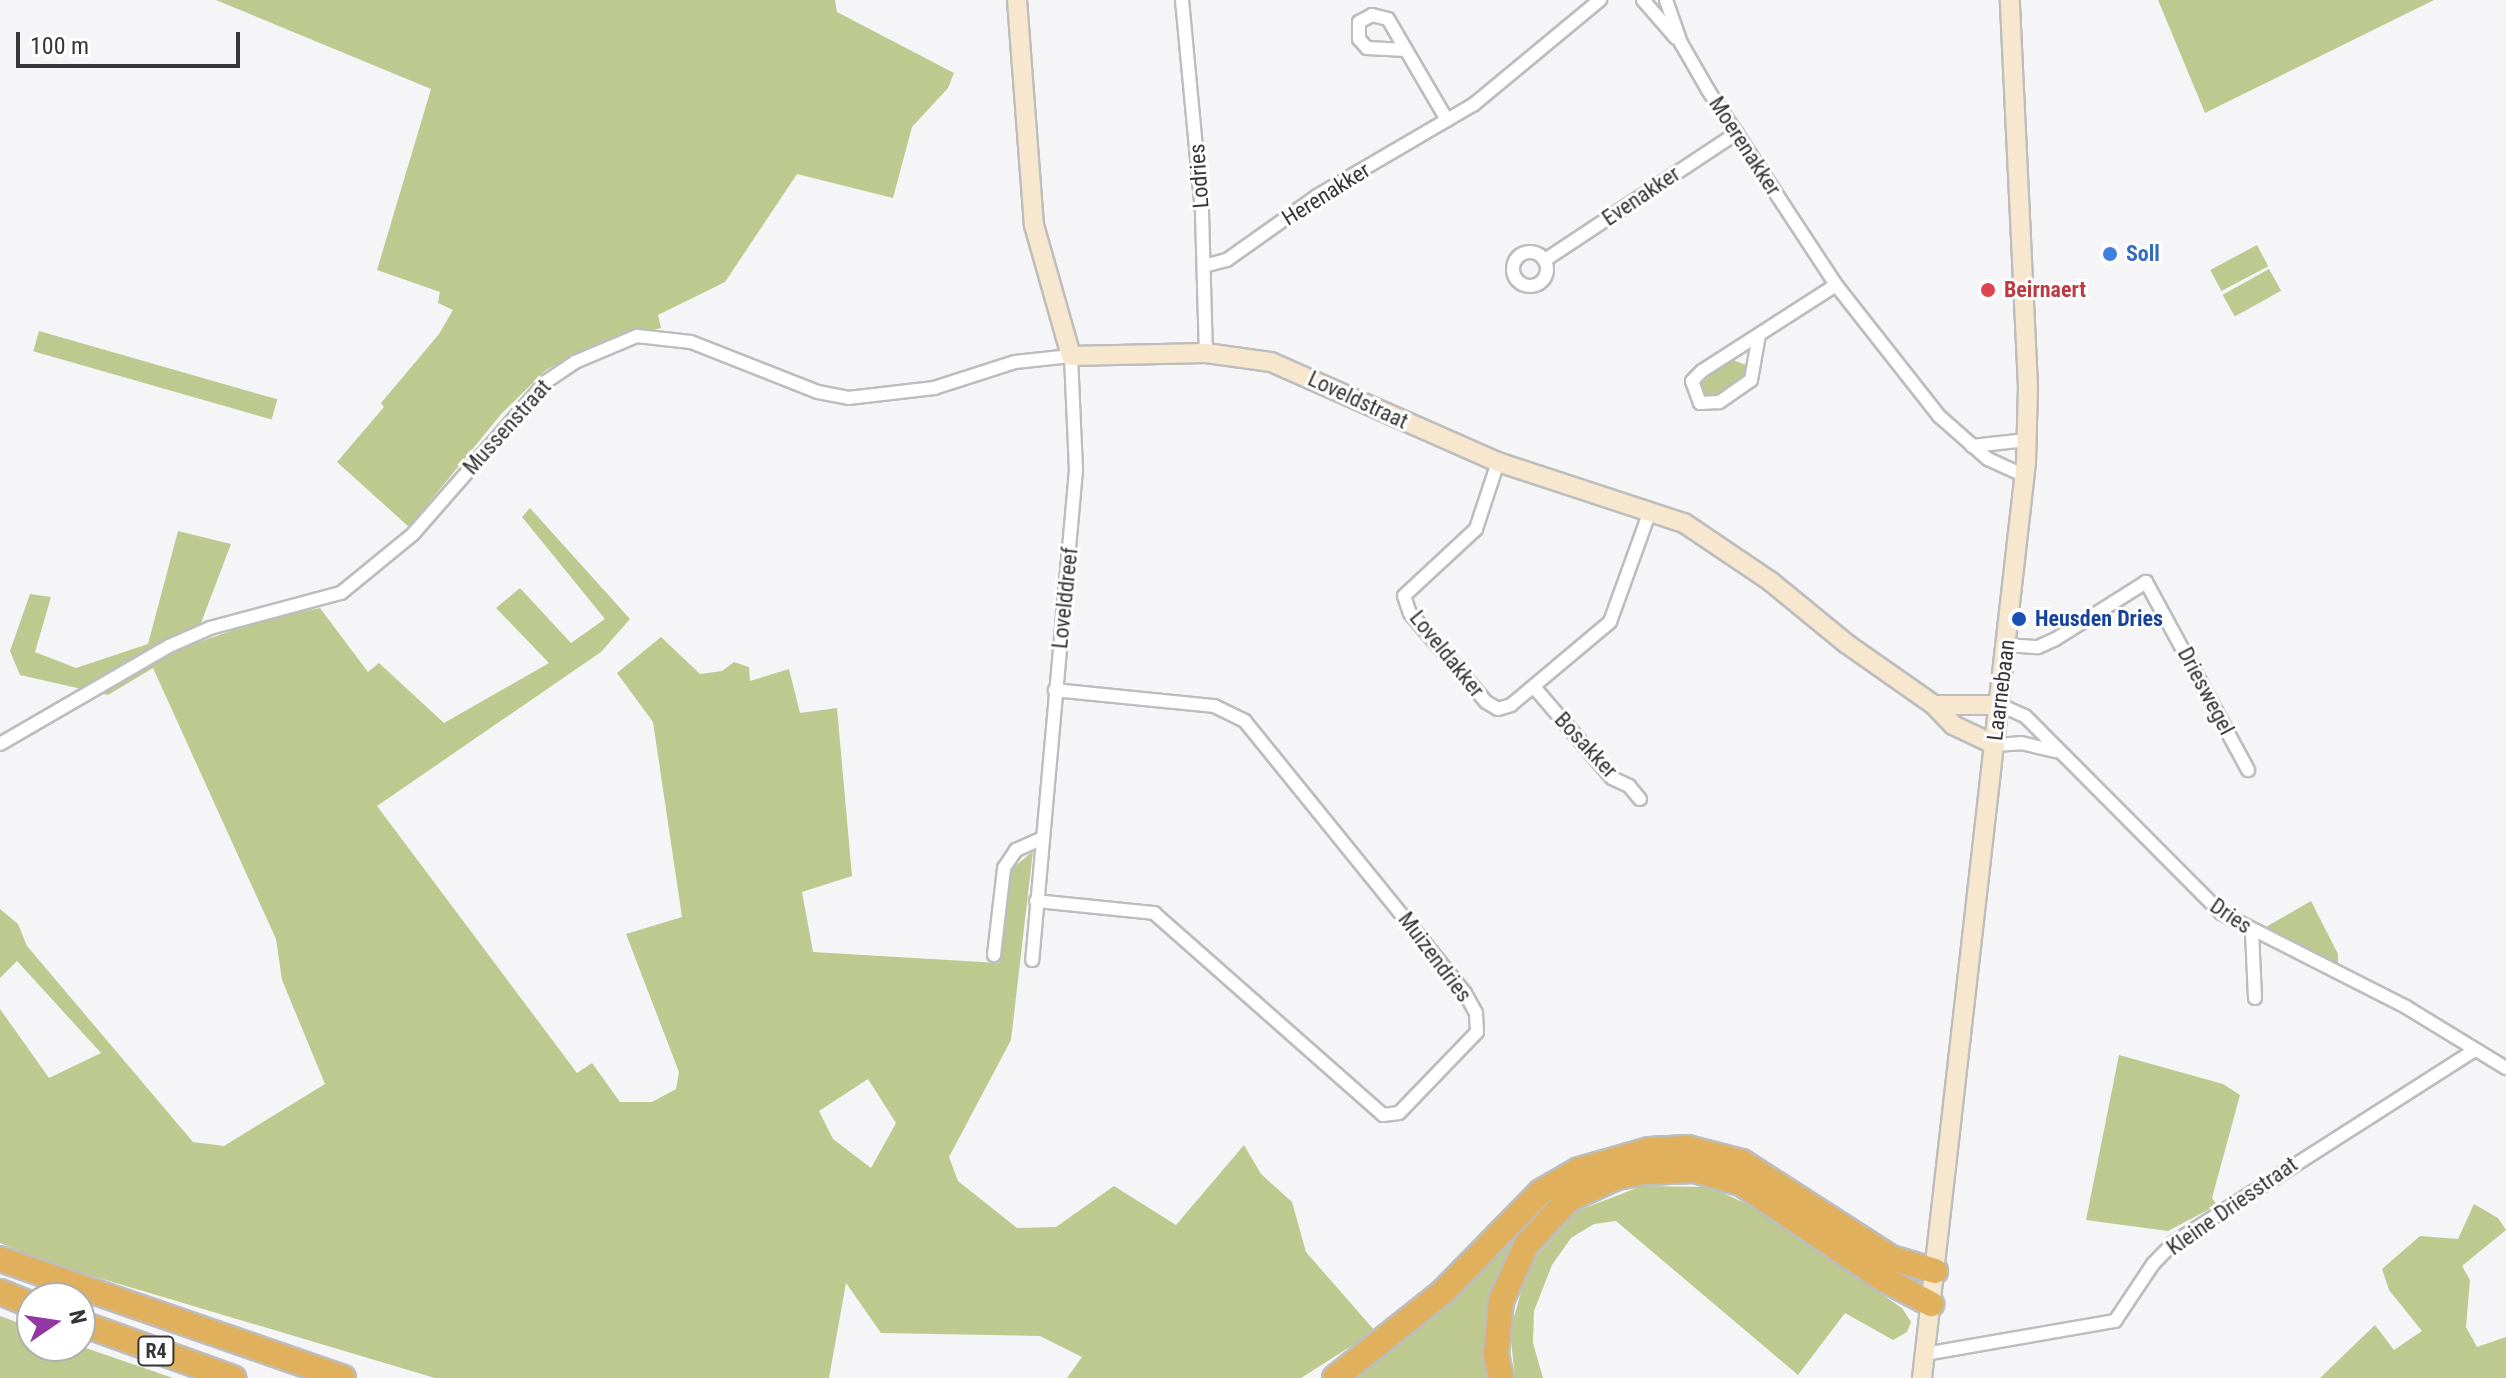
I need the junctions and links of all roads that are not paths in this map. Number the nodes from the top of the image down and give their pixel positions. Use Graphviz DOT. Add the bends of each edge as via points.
graph roads {
  1 [pos="1017,0"];
  2 [pos="1182,0"];
  3 [pos="1600,0"];
  4 [pos="1643,0"];
  5 [pos="1666,0"];
  6 [pos="2010,0"];
  7 [pos="1681,43"];
  8 [pos="1406,50"];
  9 [pos="1447,120"];
  10 [pos="1737,133"];
  11 [pos="1545,260"];
  12 [pos="1204,266"];
  13 [pos="1836,285"];
  14 [pos="1759,335"];
  15 [pos="1206,353"];
  16 [pos="1071,356"];
  17 [pos="2027,440"];
  18 [pos="1972,446"];
  19 [pos="1498,462"];
  20 [pos="2025,476"];
  21 [pos="1650,511"];
  22 [pos="2006,645"];
  23 [pos="1534,687"];
  24 [pos="1055,690"];
  25 [pos="1934,705"];
  26 [pos="2000,705"];
  27 [pos="0,744"];
  28 [pos="1995,745"];
  29 [pos="2057,751"];
  30 [pos="2248,770"];
  31 [pos="1640,799"];
  32 [pos="1041,839"];
  33 [pos="1036,901"];
  34 [pos="2252,932"];
  35 [pos="994,955"];
  36 [pos="1032,960"];
  37 [pos="2255,998"];
  38 [pos="2455,1040"];
  39 [pos="2473,1051"];
  40 [pos="2454,1063"];
  41 [pos="2506,1068"];
  42 [pos="0,1259"];
  43 [pos="1935,1271"];
  44 [pos="1931,1304"];
  45 [pos="96,1329"];
  46 [pos="1925,1354"];
  47 [pos="233,1378"];
  48 [pos="343,1378"];
  49 [pos="1335,1378"];
  50 [pos="1501,1378"];
  51 [pos="1922,1378"];
  1 -- 16 [label="street" via="1034,225"];
  2 -- 12 [label="street, Lodries"];
  3 -- 9 [label="street, Herenakker" via="1522,69"];
  4 -- 7 [label="street"];
  5 -- 7 [label="street, Moerenakker"];
  6 -- 17 [label="street, Laarnebaan"];
  7 -- 10 [label="street, Moerenakker"];
  8 -- 9 [label="street"];
  9 -- 12 [label="street, Herenakker" via="1317,196 1227,260"];
  10 -- 11 [label="street, Evenakker"];
  10 -- 13 [label="street, Moerenakker"];
  12 -- 15 [label="street, Lodries"];
  13 -- 14 [label="street"];
  13 -- 18 [label="street, Moerenakker" via="1914,387"];
  14 -- 14 [label="street" via="1692,381 1700,403 1719,402 1751,380"];
  15 -- 16 [label="street, Loveldstraat"];
  15 -- 19 [label="street, Loveldstraat" via="1282,366"];
  16 -- 24 [label="street, Lovelddreef" via="1076,470"];
  16 -- 27 [label="street, Mussenstraat" via="1015,362 934,388 848,398 832,397 691,342 637,336 575,362 547,381 413,534 341,593 183,640"];
  17 -- 18 [label="street"];
  17 -- 20 [label="street, Laarnebaan"];
  18 -- 20 [label="street, Moerenakker"];
  19 -- 21 [label="street, Loveldstraat"];
  19 -- 23 [label="street, Loveldakker" via="1476,529 1404,596 1410,613 1486,702 1498,709"];
  20 -- 22 [label="street, Laarnebaan"];
  21 -- 23 [label="street, Loveldakker" via="1618,611"];
  21 -- 25 [label="street, Loveldstraat" via="1716,542"];
  22 -- 26 [label="street, Laarnebaan"];
  22 -- 30 [label="street, Drieswegel" via="2038,647 2054,640 2146,582"];
  23 -- 31 [label="street, Bosakker" via="1612,778"];
  24 -- 32 [label="street, Lovelddreef"];
  24 -- 33 [label="street, Muizendries" via="1214,706 1245,721 1465,993 1476,1013 1477,1032 1399,1113 1383,1115 1154,913"];
  25 -- 26 [label="street"];
  25 -- 28 [label="street, Loveldstraat" via="1953,725"];
  26 -- 28 [label="street, Laarnebaan"];
  26 -- 29 [label="street, Dries" via="2025,716"];
  28 -- 29 [label="street" via="2021,743"];
  28 -- 43 [label="street, Laarnebaan"];
  29 -- 34 [label="street, Dries" via="2181,878"];
  32 -- 33 [label="street, Lovelddreef"];
  32 -- 35 [label="street" via="1016,850 1004,868"];
  33 -- 36 [label="street, Lovelddreef"];
  34 -- 37 [label="street"];
  34 -- 38 [label="street, Dries" via="2394,1001"];
  38 -- 39 [label="street, Dries"];
  38 -- 40 [label="street"];
  39 -- 40 [label="street, Kleine Driesstraat"];
  39 -- 41 [label="street, Dries"];
  40 -- 46 [label="street, Kleine Driesstraat" via="2173,1243 2140,1280 2115,1321"];
  42 -- 48 [label="highway, R4"];
  43 -- 44 [label="street, Laarnebaan"];
  43 -- 49 [label="highway" via="1891,1258 1742,1162 1688,1148 1649,1150 1579,1170 1541,1192 1415,1317"];
  44 -- 46 [label="street, Laarnebaan"];
  44 -- 50 [label="highway" via="1880,1277 1741,1183 1694,1170 1646,1172 1617,1177 1569,1199 1526,1245 1501,1301 1496,1354"];
  45 -- 47 [label="highway, R4"];
  46 -- 51 [label="street, Laarnebaan"];
}
